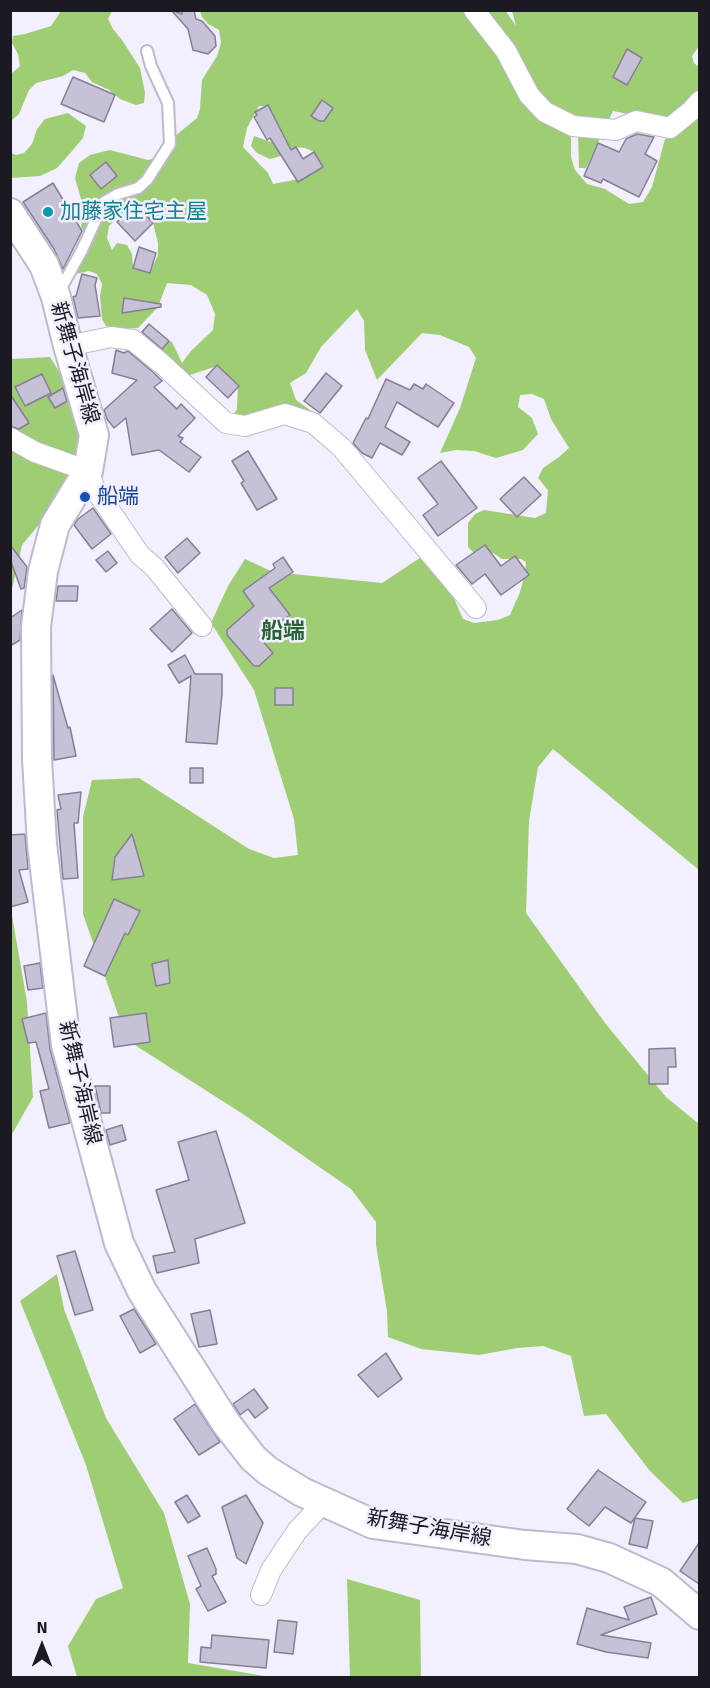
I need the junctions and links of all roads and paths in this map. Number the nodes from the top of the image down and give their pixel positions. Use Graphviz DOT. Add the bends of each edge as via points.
graph roads {
  1 [pos="474,10"];
  2 [pos="147,51"];
  3 [pos="699,101"];
  4 [pos="10,213"];
  5 [pos="56,297"];
  6 [pos="68,346"];
  7 [pos="10,438"];
  8 [pos="88,471"];
  9 [pos="476,608"];
  10 [pos="202,626"];
  11 [pos="324,1502"];
  12 [pos="261,1595"];
  13 [pos="699,1615"];
  1 -- 3 [label="street" via="506,51 529,95 545,112 573,126 616,130 636,121 670,128"];
  2 -- 5 [label="lane" via="168,103 170,144 138,188 104,202"];
  4 -- 5 [label="main road, 新舞子海岸線" via="44,265"];
  5 -- 6 [label="main road, 新舞子海岸線"];
  6 -- 8 [label="main road, 新舞子海岸線" via="94,435"];
  6 -- 9 [label="street" via="111,337 133,340 226,423 245,426 285,414 313,423 341,447"];
  7 -- 8 [label="street" via="35,452"];
  8 -- 10 [label="street" via="95,489 140,555"];
  8 -- 11 [label="main road, 新舞子海岸線" via="55,525 43,571 36,627 42,844 66,1045 119,1243 142,1291 226,1423 254,1458 285,1482"];
  11 -- 12 [label="street" via="297,1531 271,1570"];
  11 -- 13 [label="main road, 新舞子海岸線" via="373,1524 577,1549 609,1558 662,1582"];
}
